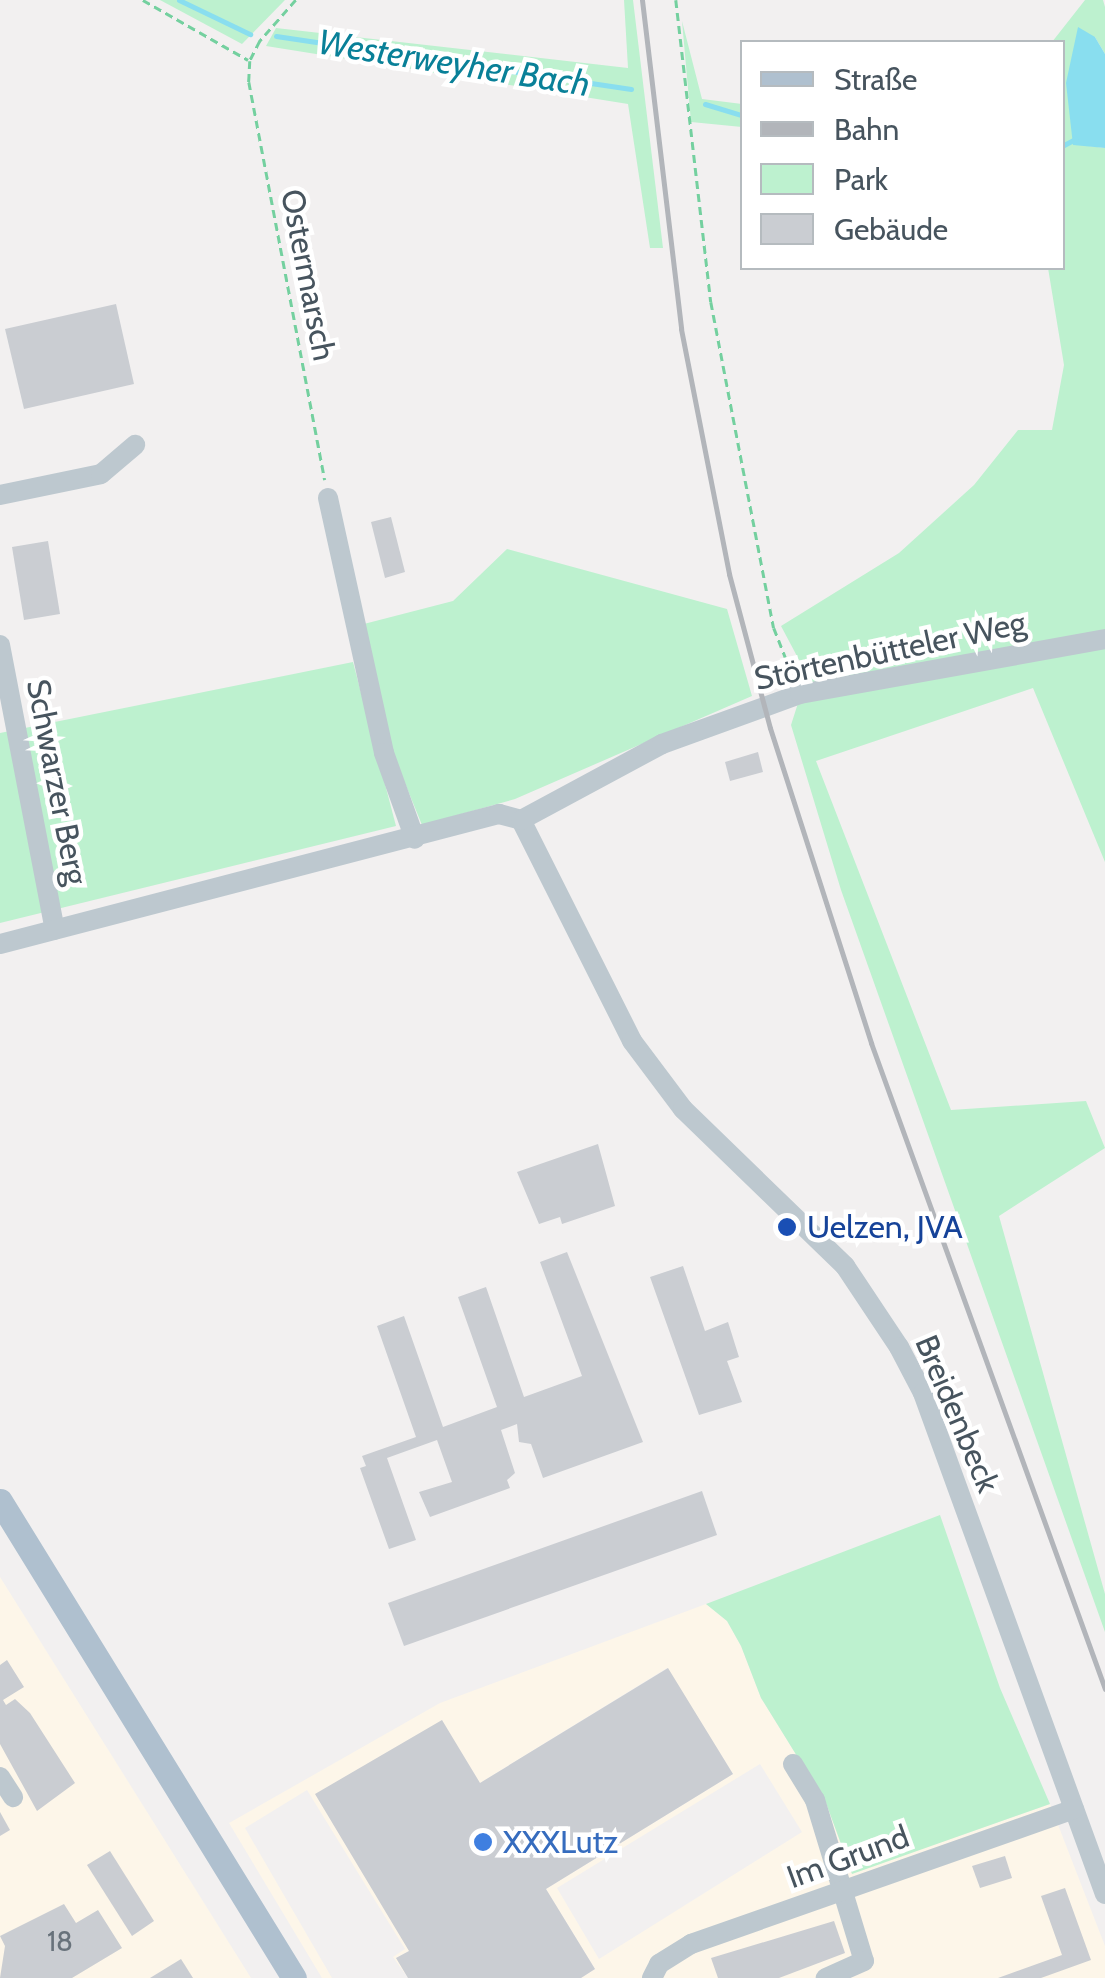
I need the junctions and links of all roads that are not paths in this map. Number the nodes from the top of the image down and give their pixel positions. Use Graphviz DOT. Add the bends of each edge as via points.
graph roads {
  1 [pos="135,445"];
  2 [pos="0,495"];
  3 [pos="328,498"];
  4 [pos="1105,640"];
  5 [pos="0,646"];
  6 [pos="521,820"];
  7 [pos="415,839"];
  8 [pos="55,930"];
  9 [pos="0,944"];
  10 [pos="0,1501"];
  11 [pos="793,1764"];
  12 [pos="0,1777"];
  13 [pos="13,1798"];
  14 [pos="1074,1808"];
  15 [pos="846,1890"];
  16 [pos="1105,1894"];
  17 [pos="294,1978"];
  18 [pos="652,1978"];
  19 [pos="826,1978"];
  1 -- 2 [label="street" via="101,474"];
  3 -- 7 [label="street" via="384,753"];
  4 -- 6 [label="street, Störtenbütteler Weg" via="800,694 662,744"];
  5 -- 8 [label="street, Schwarzer Berg"];
  6 -- 7 [label="street, Störtenbütteler Weg" via="499,814"];
  6 -- 14 [label="street, Breidenbeck" via="632,1041 683,1109 845,1266 899,1347 923,1393"];
  7 -- 8 [label="street, Störtenbütteler Weg"];
  8 -- 9 [label="street, Störtenbütteler Weg"];
  10 -- 17 [label="main road"];
  11 -- 15 [label="street" via="816,1800"];
  12 -- 13 [label="street"];
  14 -- 15 [label="street, Im Grund"];
  14 -- 16 [label="street, Breidenbeck"];
  15 -- 18 [label="street, Im Grund" via="692,1944 659,1964"];
  15 -- 19 [label="street" via="864,1961"];
}
